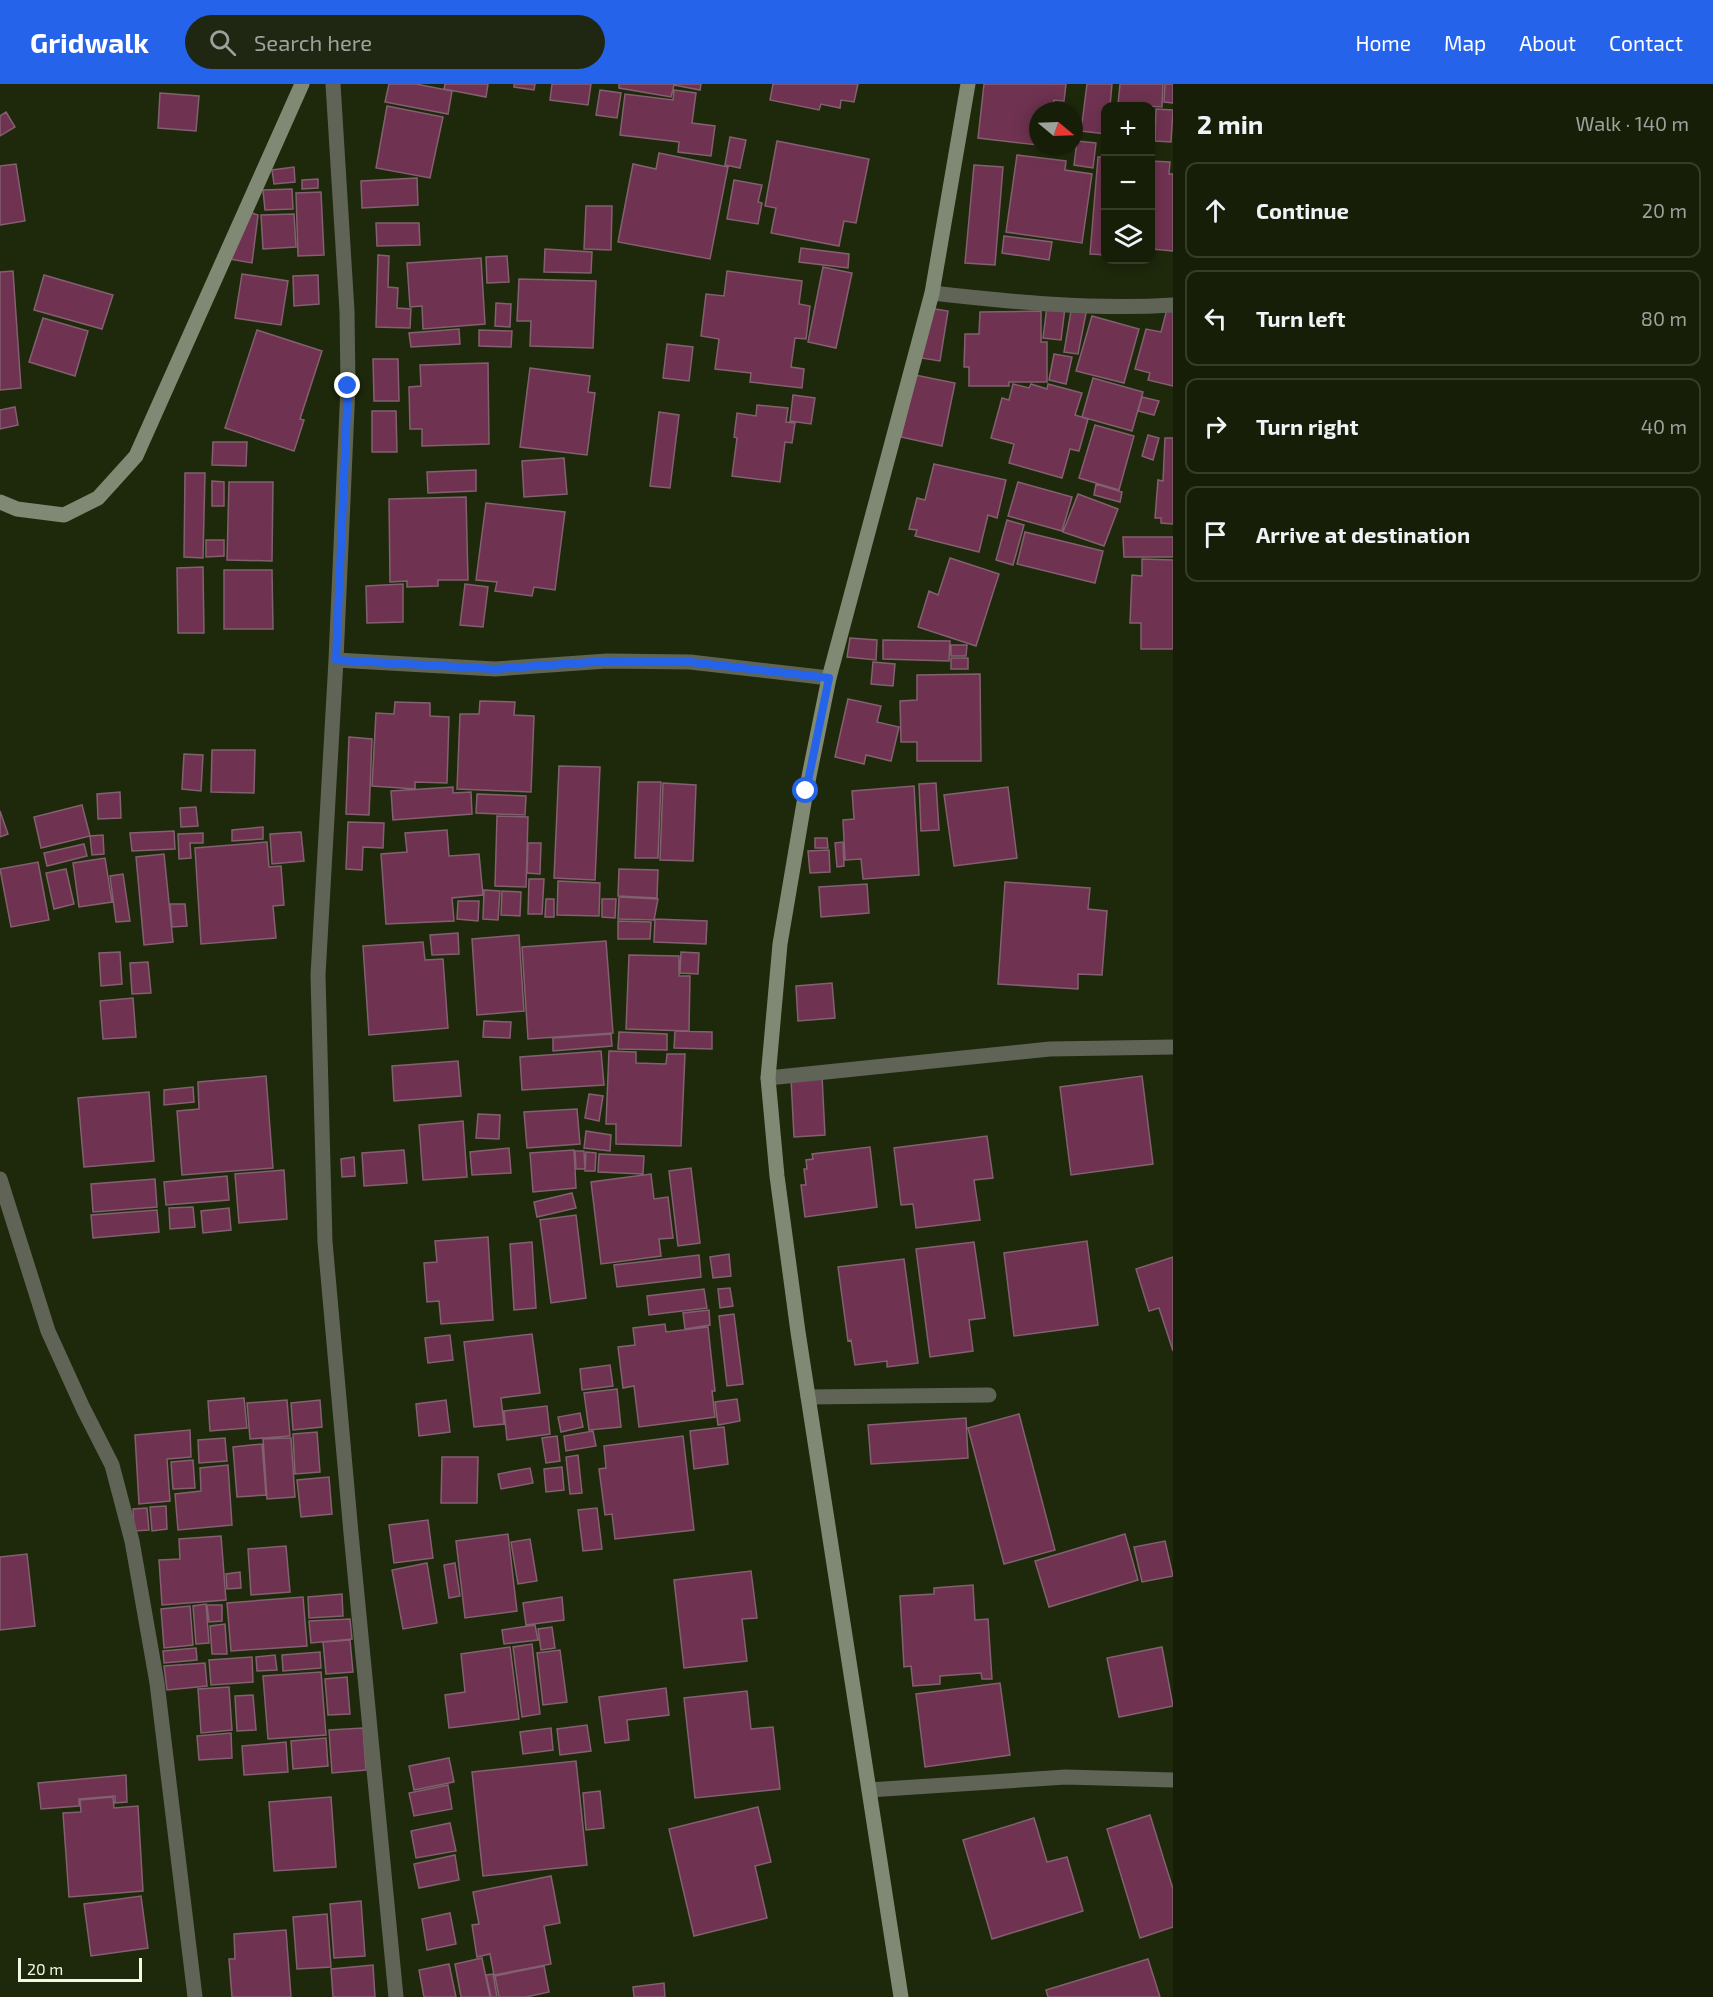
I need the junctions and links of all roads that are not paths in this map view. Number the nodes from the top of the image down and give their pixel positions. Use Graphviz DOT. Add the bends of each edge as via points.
graph roads {
  1 [pos="302,84"];
  2 [pos="333,84"];
  3 [pos="968,84"];
  4 [pos="932,293"];
  5 [pos="1173,305"];
  6 [pos="0,502"];
  7 [pos="336,660"];
  8 [pos="829,678"];
  9 [pos="1173,1047"];
  10 [pos="768,1078"];
  11 [pos="0,1179"];
  12 [pos="989,1395"];
  13 [pos="808,1397"];
  14 [pos="1173,1780"];
  15 [pos="869,1790"];
  16 [pos="195,1997"];
  17 [pos="396,1997"];
  18 [pos="901,1997"];
  1 -- 6 [label="main road" via="135,456 98,498 64,515 17,509"];
  2 -- 7 [label="street" via="348,386"];
  3 -- 4 [label="main road"];
  4 -- 5 [label="street" via="1031,304"];
  4 -- 8 [label="main road"];
  7 -- 8 [label="street" via="495,669 607,661 690,662"];
  7 -- 17 [label="street" via="318,975 325,1242"];
  8 -- 10 [label="main road" via="780,944"];
  9 -- 10 [label="street" via="1050,1049"];
  10 -- 13 [label="main road" via="777,1176"];
  11 -- 16 [label="street" via="48,1331 112,1465 132,1541 157,1683"];
  12 -- 13 [label="street"];
  13 -- 15 [label="main road"];
  14 -- 15 [label="street" via="1066,1777"];
  15 -- 18 [label="main road"];
}
